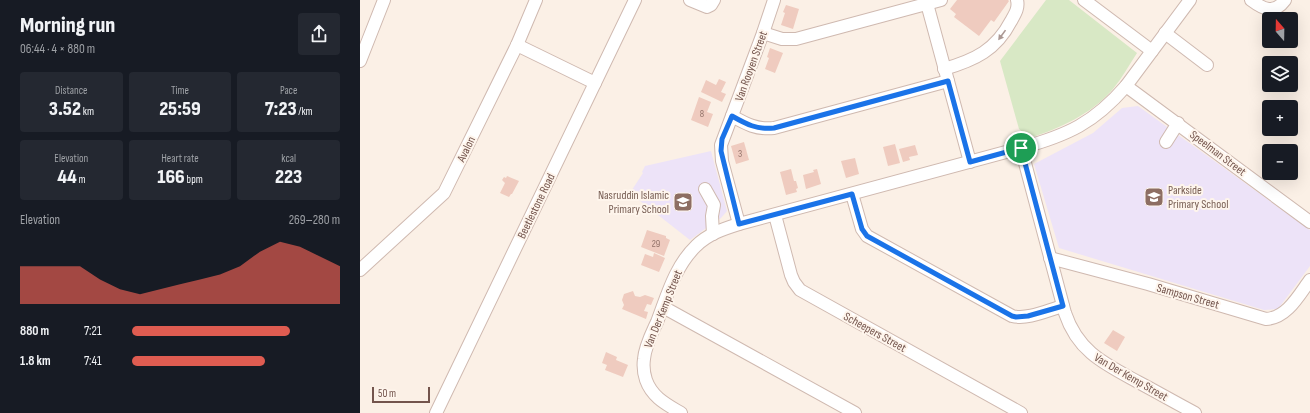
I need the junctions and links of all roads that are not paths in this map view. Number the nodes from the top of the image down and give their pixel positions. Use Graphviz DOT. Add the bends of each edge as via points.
graph roads {
  1 [pos="384,0"];
  2 [pos="536,0"];
  3 [pos="635,0"];
  4 [pos="690,0"];
  5 [pos="714,0"];
  6 [pos="774,0"];
  7 [pos="941,0"];
  8 [pos="1017,0"];
  9 [pos="1190,0"];
  10 [pos="1251,0"];
  11 [pos="1285,0"];
  12 [pos="1088,1"];
  13 [pos="926,2"];
  14 [pos="763,33"];
  15 [pos="1165,33"];
  16 [pos="517,45"];
  17 [pos="1152,51"];
  18 [pos="360,61"];
  19 [pos="1207,65"];
  20 [pos="944,68"];
  21 [pos="948,81"];
  22 [pos="595,83"];
  23 [pos="1126,86"];
  24 [pos="732,116"];
  25 [pos="1178,123"];
  26 [pos="1166,142"];
  27 [pos="1021,148"];
  28 [pos="970,162"];
  29 [pos="704,189"];
  30 [pos="852,194"];
  31 [pos="775,215"];
  32 [pos="1310,222"];
  33 [pos="739,224"];
  34 [pos="713,234"];
  35 [pos="1050,258"];
  36 [pos="360,270"];
  37 [pos="1310,280"];
  38 [pos="1063,306"];
  39 [pos="663,307"];
  40 [pos="436,413"];
  41 [pos="681,413"];
  42 [pos="856,413"];
  43 [pos="1021,413"];
  44 [pos="1195,413"];
  1 -- 18 [label="street"];
  2 -- 16 [label="street, Avalon"];
  3 -- 22 [label="street, Beetlestone Road"];
  4 -- 5 [label="street" via="707,7 712,5"];
  6 -- 14 [label="street, Van Rooyen Street"];
  7 -- 13 [label="street"];
  8 -- 20 [label="street, one-way" via="1017,10 995,44 973,59"];
  9 -- 15 [label="street, Van Der Kemp Street"];
  10 -- 11 [label="street" via="1266,9 1277,8"];
  12 -- 17 [label="street"];
  13 -- 14 [label="street" via="796,39 782,39"];
  13 -- 20 [label="street"];
  14 -- 24 [label="street, Van Rooyen Street"];
  15 -- 17 [label="street, Van Der Kemp Street"];
  15 -- 19 [label="street"];
  16 -- 22 [label="street"];
  16 -- 36 [label="street, Avalon" via="444,193"];
  17 -- 23 [label="street, Van Der Kemp Street"];
  20 -- 21 [label="street"];
  21 -- 24 [label="street" via="774,128 754,128"];
  21 -- 28 [label="street"];
  22 -- 40 [label="street, Beetlestone Road"];
  23 -- 25 [label="street, Speelman Street"];
  23 -- 27 [label="street, Van Der Kemp Street" via="1108,106 1086,123 1060,136"];
  24 -- 33 [label="street, Van Rooyen Street" via="722,139 721,151"];
  25 -- 26 [label="street"];
  25 -- 32 [label="street, Speelman Street"];
  27 -- 28 [label="street, Van Der Kemp Street"];
  27 -- 35 [label="street, Van Der Kemp Street"];
  28 -- 30 [label="street, Van Der Kemp Street"];
  29 -- 34 [label="street" via="714,205"];
  30 -- 31 [label="street, Van Der Kemp Street"];
  30 -- 38 [label="street" via="862,229 867,236 980,298 1016,317"];
  31 -- 33 [label="street, Van Der Kemp Street"];
  31 -- 43 [label="street, Scheepers Street" via="791,275 800,290"];
  33 -- 34 [label="street, Van Der Kemp Street"];
  34 -- 39 [label="street, Van Der Kemp Street" via="685,258"];
  35 -- 37 [label="street, Sampson Street" via="1266,319 1284,313"];
  35 -- 38 [label="street, Van Der Kemp Street"];
  38 -- 44 [label="street, Van Der Kemp Street" via="1076,337 1091,354 1101,362"];
  39 -- 41 [label="street, Van Der Kemp Street" via="645,352 645,374 649,387 657,398"];
  39 -- 42 [label="street"];
}
